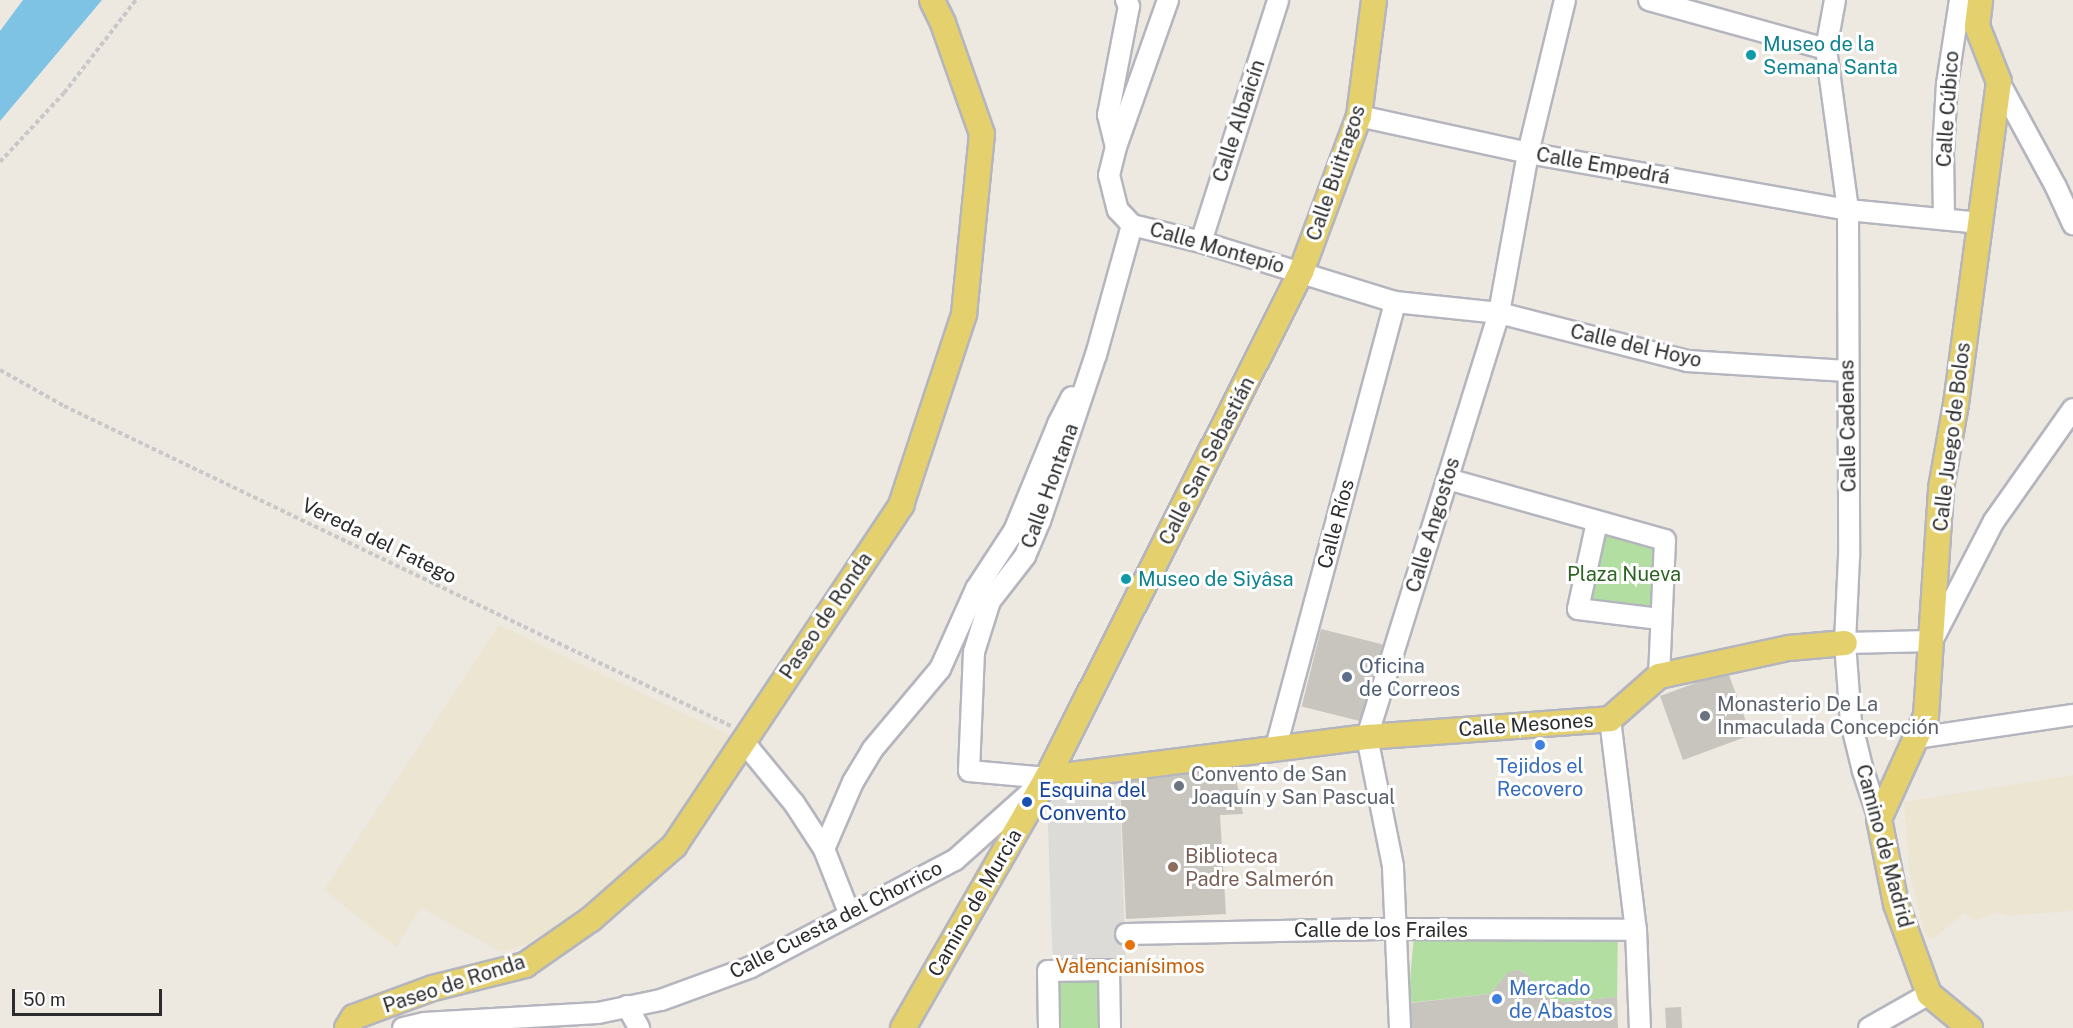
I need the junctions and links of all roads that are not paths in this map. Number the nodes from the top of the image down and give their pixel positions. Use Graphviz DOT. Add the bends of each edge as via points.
graph roads {
  1 [pos="932,0"];
  2 [pos="1126,0"];
  3 [pos="1168,0"];
  4 [pos="1278,0"];
  5 [pos="1374,0"];
  6 [pos="1565,0"];
  7 [pos="1649,0"];
  8 [pos="1835,0"];
  9 [pos="1960,0"];
  10 [pos="1980,0"];
  11 [pos="1826,49"];
  12 [pos="1999,82"];
  13 [pos="1359,116"];
  14 [pos="1116,147"];
  15 [pos="1528,153"];
  16 [pos="1848,210"];
  17 [pos="1944,218"];
  18 [pos="1980,223"];
  19 [pos="2073,224"];
  20 [pos="1132,225"];
  21 [pos="1201,242"];
  22 [pos="1301,272"];
  23 [pos="1395,302"];
  24 [pos="1499,313"];
  25 [pos="1096,356"];
  26 [pos="1847,371"];
  27 [pos="2073,409"];
  28 [pos="1448,479"];
  29 [pos="1596,522"];
  30 [pos="1659,619"];
  31 [pos="1932,641"];
  32 [pos="1845,643"];
  33 [pos="1659,676"];
  34 [pos="2073,715"];
  35 [pos="1610,719"];
  36 [pos="746,737"];
  37 [pos="1367,738"];
  38 [pos="1917,738"];
  39 [pos="1276,747"];
  40 [pos="1047,778"];
  41 [pos="1879,819"];
  42 [pos="824,849"];
  43 [pos="850,915"];
  44 [pos="1394,929"];
  45 [pos="1636,930"];
  46 [pos="1126,934"];
  47 [pos="1929,994"];
  48 [pos="627,1006"];
  49 [pos="598,1013"];
  50 [pos="347,1028"];
  51 [pos="403,1028"];
  52 [pos="584,1028"];
  53 [pos="639,1028"];
  54 [pos="903,1028"];
  55 [pos="1049,1028"];
  56 [pos="1110,1028"];
  57 [pos="1400,1028"];
  58 [pos="1640,1028"];
  59 [pos="1869,1028"];
  60 [pos="1970,1028"];
  1 -- 36 [label="main road, Paseo de Ronda" via="982,134 964,314 901,505"];
  2 -- 14 [label="street" via="1129,6 1108,115"];
  3 -- 14 [label="street"];
  4 -- 21 [label="street, Calle Albaicín"];
  5 -- 13 [label="main road, Calle Buitragos"];
  6 -- 15 [label="street, Calle Angostos"];
  7 -- 11 [label="street"];
  8 -- 11 [label="street, Calle Cadenas"];
  9 -- 17 [label="street, Calle Cúbico" via="1947,84 1942,153"];
  10 -- 12 [label="main road" via="1977,26"];
  11 -- 16 [label="street, Calle Cadenas"];
  12 -- 18 [label="main road, Calle Juego de Bolos"];
  12 -- 19 [label="street"];
  13 -- 15 [label="street, Calle Empedrá"];
  13 -- 22 [label="main road, Calle Buitragos"];
  14 -- 20 [label="street" via="1109,175 1118,210"];
  15 -- 16 [label="street, Calle Empedrá"];
  15 -- 24 [label="street, Calle Angostos"];
  16 -- 17 [label="street, Calle Empedrá"];
  16 -- 26 [label="street, Calle Cadenas"];
  17 -- 18 [label="street, Calle Empedrá"];
  18 -- 31 [label="main road, Calle Juego de Bolos" via="1941,488"];
  20 -- 21 [label="street, Calle Montepío"];
  20 -- 25 [label="street, Calle Hontana"];
  21 -- 22 [label="street, Calle Montepío"];
  22 -- 23 [label="street, Calle Montepío"];
  22 -- 40 [label="main road, Calle San Sebastián"];
  23 -- 24 [label="street, Calle del Hoyo"];
  23 -- 39 [label="street, Calle Ríos"];
  24 -- 26 [label="street, Calle del Hoyo" via="1687,361"];
  24 -- 28 [label="street, Calle Angostos"];
  25 -- 40 [label="street, Calle Hontana" via="1040,521 1025,556 990,601 974,652 969,771"];
  25 -- 42 [label="street" via="1058,424 1014,531 976,589 940,669 872,750 853,782"];
  26 -- 32 [label="street, Calle Cadenas" via="1849,557"];
  27 -- 31 [label="street" via="1994,520"];
  28 -- 29 [label="street"];
  28 -- 37 [label="street, Calle Angostos"];
  29 -- 30 [label="street" via="1665,540"];
  29 -- 30 [label="street" via="1578,609"];
  30 -- 33 [label="street"];
  31 -- 32 [label="street"];
  31 -- 38 [label="main road, Calle Juego de Bolos" via="1926,716"];
  32 -- 33 [label="main road, Calle Mesones" via="1789,648"];
  32 -- 41 [label="street, Camino de Madrid" via="1851,723"];
  33 -- 35 [label="main road, Calle Mesones"];
  34 -- 38 [label="street"];
  35 -- 37 [label="main road, Calle Mesones"];
  35 -- 45 [label="street"];
  36 -- 42 [label="street"];
  36 -- 50 [label="main road, Paseo de Ronda" via="674,846 591,919 525,965 433,988 354,1017"];
  37 -- 39 [label="main road, Calle Mesones"];
  37 -- 44 [label="street" via="1393,866"];
  38 -- 41 [label="main road, Calle Juego de Bolos"];
  39 -- 40 [label="main road, Calle Mesones"];
  40 -- 43 [label="street, Calle Cuesta del Chorrico" via="955,860"];
  40 -- 54 [label="main road, Camino de Murcia"];
  41 -- 47 [label="main road, Camino de Madrid" via="1896,904"];
  42 -- 43 [label="street"];
  43 -- 48 [label="street, Calle Cuesta del Chorrico" via="751,967 662,1000"];
  44 -- 45 [label="street, Calle de los Frailes"];
  44 -- 46 [label="street, Calle de los Frailes"];
  44 -- 57 [label="street"];
  45 -- 58 [label="street"];
  47 -- 59 [label="street"];
  47 -- 60 [label="main road"];
  48 -- 49 [label="street, Calle Cuesta del Chorrico"];
  48 -- 53 [label="street"];
  49 -- 51 [label="street, Calle Cuesta del Chorrico" via="423,1023"];
  49 -- 52 [label="street"];
  55 -- 56 [label="street" via="1048,971 1109,970"];
}
